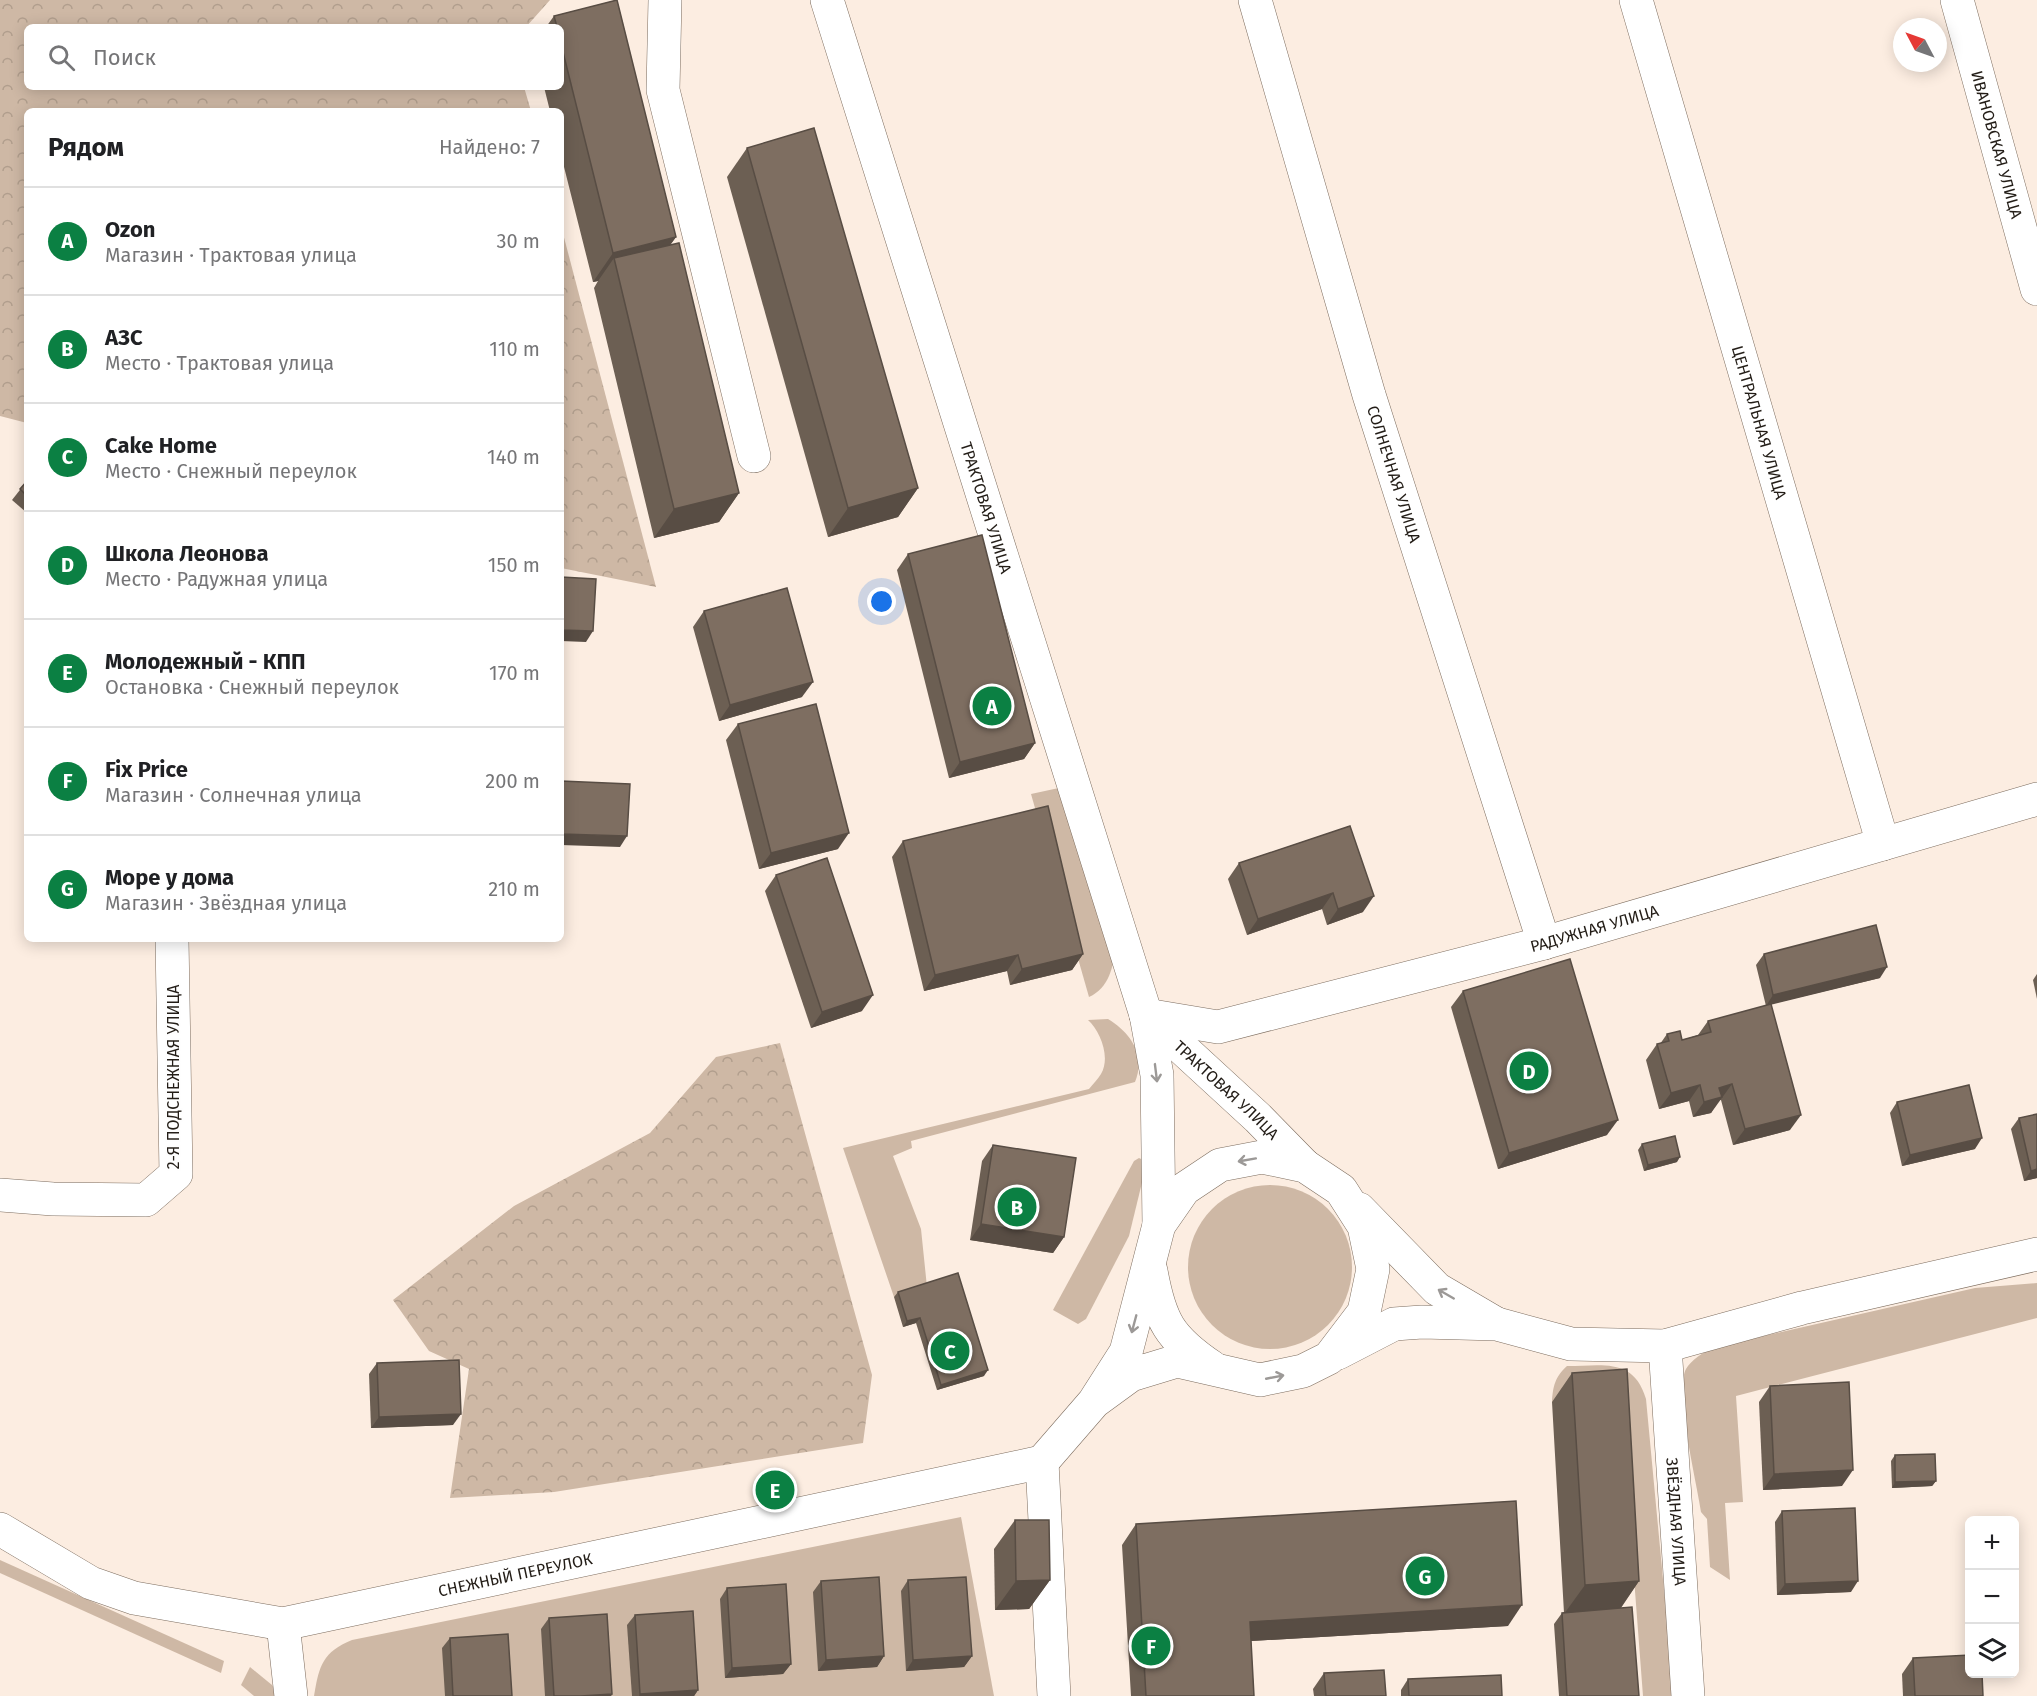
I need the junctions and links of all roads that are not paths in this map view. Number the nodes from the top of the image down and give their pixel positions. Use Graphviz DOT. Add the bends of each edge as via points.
graph roads {
  1 [pos="665,0"];
  2 [pos="827,0"];
  3 [pos="1255,0"];
  4 [pos="1636,0"];
  5 [pos="1957,0"];
  6 [pos="2037,289"];
  7 [pos="754,456"];
  8 [pos="2037,799"];
  9 [pos="1883,844"];
  10 [pos="172,942"];
  11 [pos="1544,942"];
  12 [pos="1146,1015"];
  13 [pos="1305,1166"];
  14 [pos="1341,1190"];
  15 [pos="0,1195"];
  16 [pos="1159,1225"];
  17 [pos="2037,1254"];
  18 [pos="1150,1267"];
  19 [pos="1497,1324"];
  20 [pos="1665,1346"];
  21 [pos="1329,1358"];
  22 [pos="1218,1371"];
  23 [pos="1094,1402"];
  24 [pos="1042,1462"];
  25 [pos="0,1529"];
  26 [pos="283,1624"];
  27 [pos="291,1696"];
  28 [pos="1054,1696"];
  29 [pos="1688,1696"];
  1 -- 7 [label="street" via="663,90"];
  2 -- 12 [label="street, ТРАКТОВАЯ УЛИЦА"];
  3 -- 11 [label="street, СОЛНЕЧНАЯ УЛИЦА" via="1369,395"];
  4 -- 9 [label="street, ЦЕНТРАЛЬНАЯ УЛИЦА"];
  5 -- 6 [label="street, ИВАНОВСКАЯ УЛИЦА"];
  8 -- 9 [label="street, РАДУЖНАЯ УЛИЦА"];
  9 -- 11 [label="street, РАДУЖНАЯ УЛИЦА"];
  10 -- 15 [label="street, 2-Я ПОДСНЕЖНАЯ УЛИЦА" via="176,1174 146,1200"];
  11 -- 12 [label="street, РАДУЖНАЯ УЛИЦА" via="1218,1027"];
  12 -- 13 [label="street, ТРАКТОВАЯ УЛИЦА"];
  12 -- 16 [label="street, ТРАКТОВАЯ УЛИЦА, one-way" via="1157,1075"];
  13 -- 14 [label="street"];
  13 -- 16 [label="street, one-way" via="1262,1157 1220,1165 1184,1189"];
  19 -- 14 [label="street, one-way" via="1437,1289"];
  14 -- 21 [label="street" via="1364,1226 1373,1269 1364,1312"];
  16 -- 18 [label="street"];
  17 -- 20 [label="street" via="1802,1308"];
  18 -- 22 [label="street" via="1158,1310 1182,1346"];
  18 -- 23 [label="street, one-way" via="1126,1352"];
  19 -- 20 [label="street" via="1570,1344"];
  19 -- 21 [label="street" via="1394,1324"];
  20 -- 29 [label="street, ЗВЁЗДНАЯ УЛИЦА"];
  22 -- 21 [label="street, one-way" via="1260,1380 1303,1371"];
  22 -- 23 [label="street" via="1177,1361 1131,1375"];
  23 -- 24 [label="street"];
  24 -- 26 [label="street, СНЕЖНЫЙ ПЕРЕУЛОК"];
  24 -- 28 [label="street"];
  25 -- 26 [label="street, СНЕЖНЫЙ ПЕРЕУЛОК" via="91,1583 134,1598"];
  26 -- 27 [label="street"];
}
